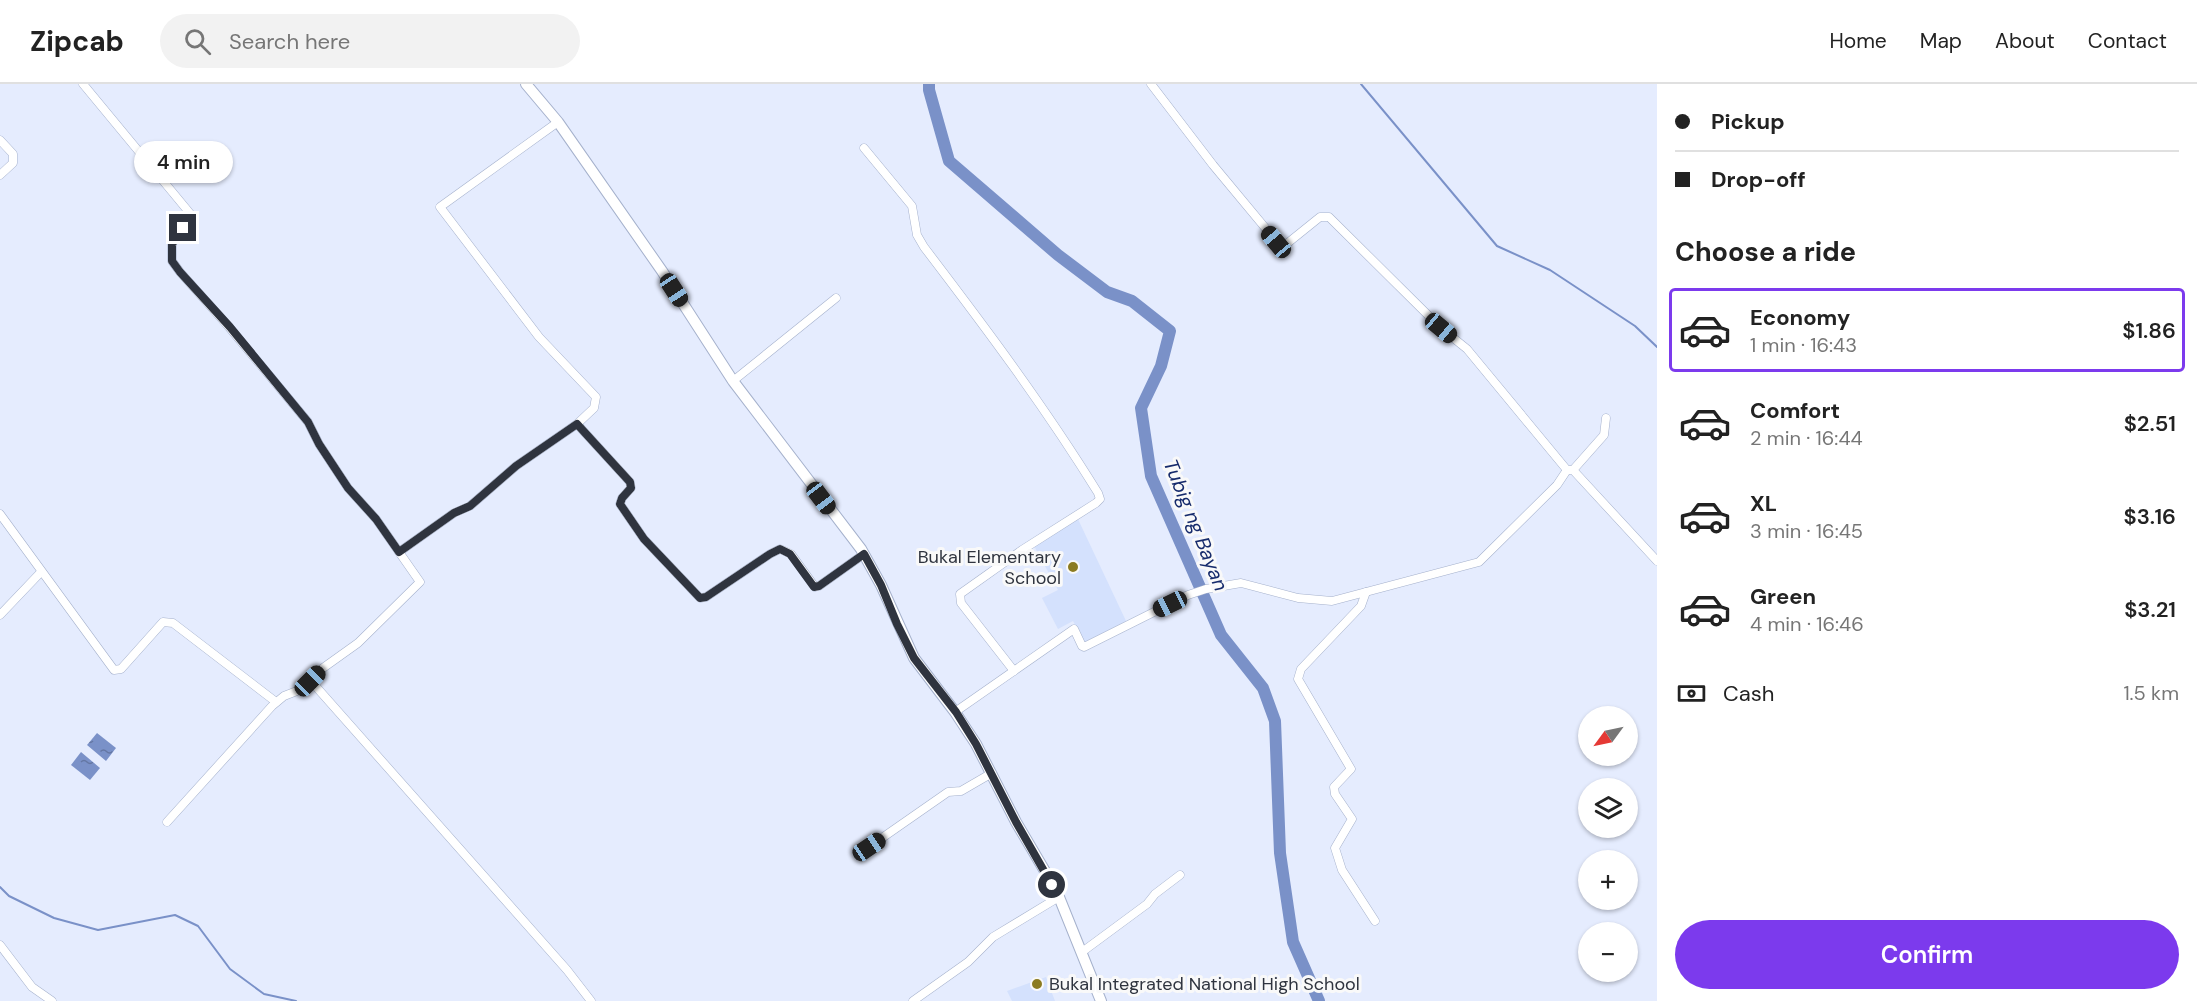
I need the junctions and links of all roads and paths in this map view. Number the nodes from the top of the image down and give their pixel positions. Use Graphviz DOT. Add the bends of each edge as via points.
graph roads {
  1 [pos="83,84"];
  2 [pos="526,84"];
  3 [pos="1151,84"];
  4 [pos="558,122"];
  5 [pos="0,140"];
  6 [pos="864,148"];
  7 [pos="0,175"];
  8 [pos="836,298"];
  9 [pos="733,381"];
  10 [pos="1606,418"];
  11 [pos="577,424"];
  12 [pos="1570,470"];
  13 [pos="0,514"];
  14 [pos="399,552"];
  15 [pos="864,554"];
  16 [pos="1657,561"];
  17 [pos="41,572"];
  18 [pos="1366,592"];
  19 [pos="0,615"];
  20 [pos="1014,671"];
  21 [pos="310,681"];
  22 [pos="276,702"];
  23 [pos="956,712"];
  24 [pos="992,773"];
  25 [pos="167,822"];
  26 [pos="869,847"];
  27 [pos="1180,875"];
  28 [pos="1059,897"];
  29 [pos="1375,921"];
  30 [pos="0,945"];
  31 [pos="1082,952"];
  32 [pos="52,1001"];
  33 [pos="591,1001"];
  34 [pos="913,1001"];
  35 [pos="1101,1001"];
  1 -- 14 [label="street" via="194,217 172,244 172,261 308,422 348,488"];
  2 -- 4 [label="main road"];
  3 -- 12 [label="street" via="1276,242 1284,246 1320,217 1329,217 1467,349"];
  4 -- 9 [label="main road"];
  4 -- 11 [label="street" via="440,207 539,337 596,397 594,408"];
  5 -- 7 [label="street" via="13,154 13,163"];
  6 -- 20 [label="street" via="912,206 917,235 924,247 1002,349 1067,443 1100,499 960,594 961,603"];
  8 -- 9 [label="street"];
  9 -- 15 [label="main road"];
  10 -- 12 [label="street" via="1604,435"];
  11 -- 14 [label="street" via="516,466 470,506"];
  11 -- 15 [label="street" via="630,482 631,488 620,504 644,539 700,598 780,549 790,554 814,587"];
  12 -- 16 [label="street"];
  12 -- 18 [label="street" via="1479,562"];
  13 -- 17 [label="street"];
  14 -- 21 [label="street" via="420,582 358,643"];
  15 -- 23 [label="main road" via="914,658"];
  17 -- 19 [label="street"];
  17 -- 22 [label="street" via="114,670 121,669 163,622 173,623"];
  18 -- 20 [label="street" via="1332,601 1298,598 1241,583 1206,589 1084,647 1074,629"];
  18 -- 29 [label="street" via="1361,606 1301,669 1298,679 1351,769 1334,787 1352,819 1335,848 1342,870"];
  20 -- 23 [label="street"];
  21 -- 22 [label="street"];
  21 -- 33 [label="street"];
  22 -- 25 [label="street"];
  23 -- 24 [label="main road"];
  24 -- 26 [label="street" via="961,791 948,792"];
  24 -- 28 [label="main road"];
  27 -- 31 [label="street"];
  28 -- 31 [label="main road"];
  28 -- 34 [label="street" via="993,937 968,962"];
  30 -- 32 [label="street" via="32,987"];
  31 -- 35 [label="main road"];
}
